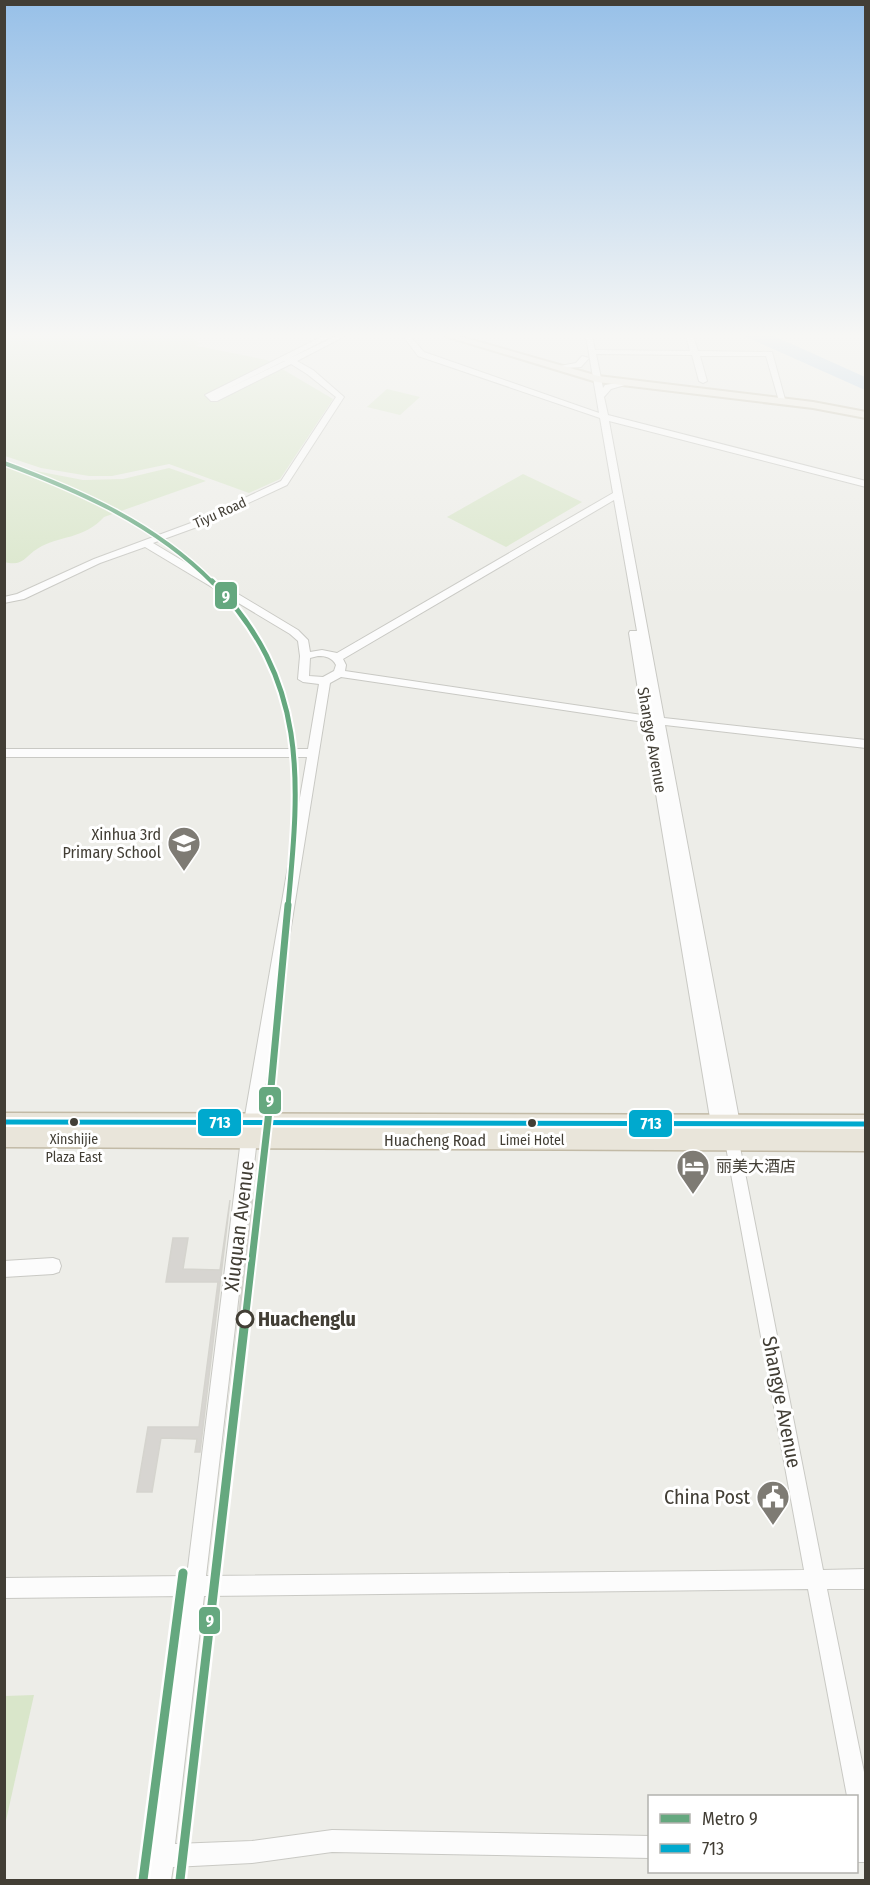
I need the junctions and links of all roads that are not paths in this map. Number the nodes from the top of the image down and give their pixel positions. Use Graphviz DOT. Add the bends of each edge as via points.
graph roads {
  1 [pos="322,424"];
  2 [pos="602,424"];
  3 [pos="635,424"];
  4 [pos="866,484"];
  5 [pos="615,497"];
  6 [pos="146,543"];
  7 [pos="4,600"];
  8 [pos="305,656"];
  9 [pos="337,658"];
  10 [pos="339,673"];
  11 [pos="325,681"];
  12 [pos="654,721"];
  13 [pos="866,744"];
  14 [pos="4,753"];
  15 [pos="313,753"];
  16 [pos="4,1122"];
  17 [pos="866,1124"];
  18 [pos="728,1130"];
  19 [pos="250,1131"];
  20 [pos="4,1138"];
  21 [pos="866,1142"];
  22 [pos="53,1266"];
  23 [pos="4,1269"];
  24 [pos="817,1578"];
  25 [pos="866,1579"];
  26 [pos="195,1585"];
  27 [pos="4,1588"];
  28 [pos="858,1795"];
  29 [pos="858,1797"];
  30 [pos="866,1840"];
  31 [pos="648,1847"];
  32 [pos="163,1856"];
  33 [pos="160,1881"];
  1 -- 6 [label="street, Tiyu Road" via="284,483"];
  2 -- 5 [label="street, Shangye Avenue"];
  3 -- 4 [label="street"];
  5 -- 9 [label="street"];
  5 -- 12 [label="street, Shangye Avenue"];
  6 -- 7 [label="street, Tiyu Road" via="20,597"];
  6 -- 8 [label="street" via="294,632 303,640"];
  8 -- 9 [label="street" via="324,653"];
  8 -- 11 [label="street" via="303,679"];
  9 -- 10 [label="street" via="341,665"];
  10 -- 11 [label="street"];
  10 -- 12 [label="street"];
  11 -- 15 [label="street, Xiuquan Avenue"];
  12 -- 13 [label="street"];
  12 -- 18 [label="street, Shangye Avenue"];
  14 -- 15 [label="street"];
  15 -- 19 [label="street, Xiuquan Avenue"];
  16 -- 19 [label="highway, Huacheng Road"];
  17 -- 18 [label="highway, Huacheng Road"];
  18 -- 19 [label="highway, Huacheng Road"];
  18 -- 21 [label="highway, Huacheng Road"];
  18 -- 24 [label="street, Shangye Avenue"];
  19 -- 20 [label="highway, Huacheng Road"];
  19 -- 26 [label="street, Xiuquan Avenue"];
  22 -- 23 [label="street"];
  24 -- 25 [label="street"];
  24 -- 26 [label="street"];
  24 -- 28 [label="street, Shangye Avenue"];
  26 -- 27 [label="street"];
  26 -- 32 [label="street, Xiuquan Avenue"];
  29 -- 30 [label="street, Shangye Avenue"];
  31 -- 32 [label="street" via="332,1841 252,1852"];
  32 -- 33 [label="street, Xiuquan Avenue"];
}
